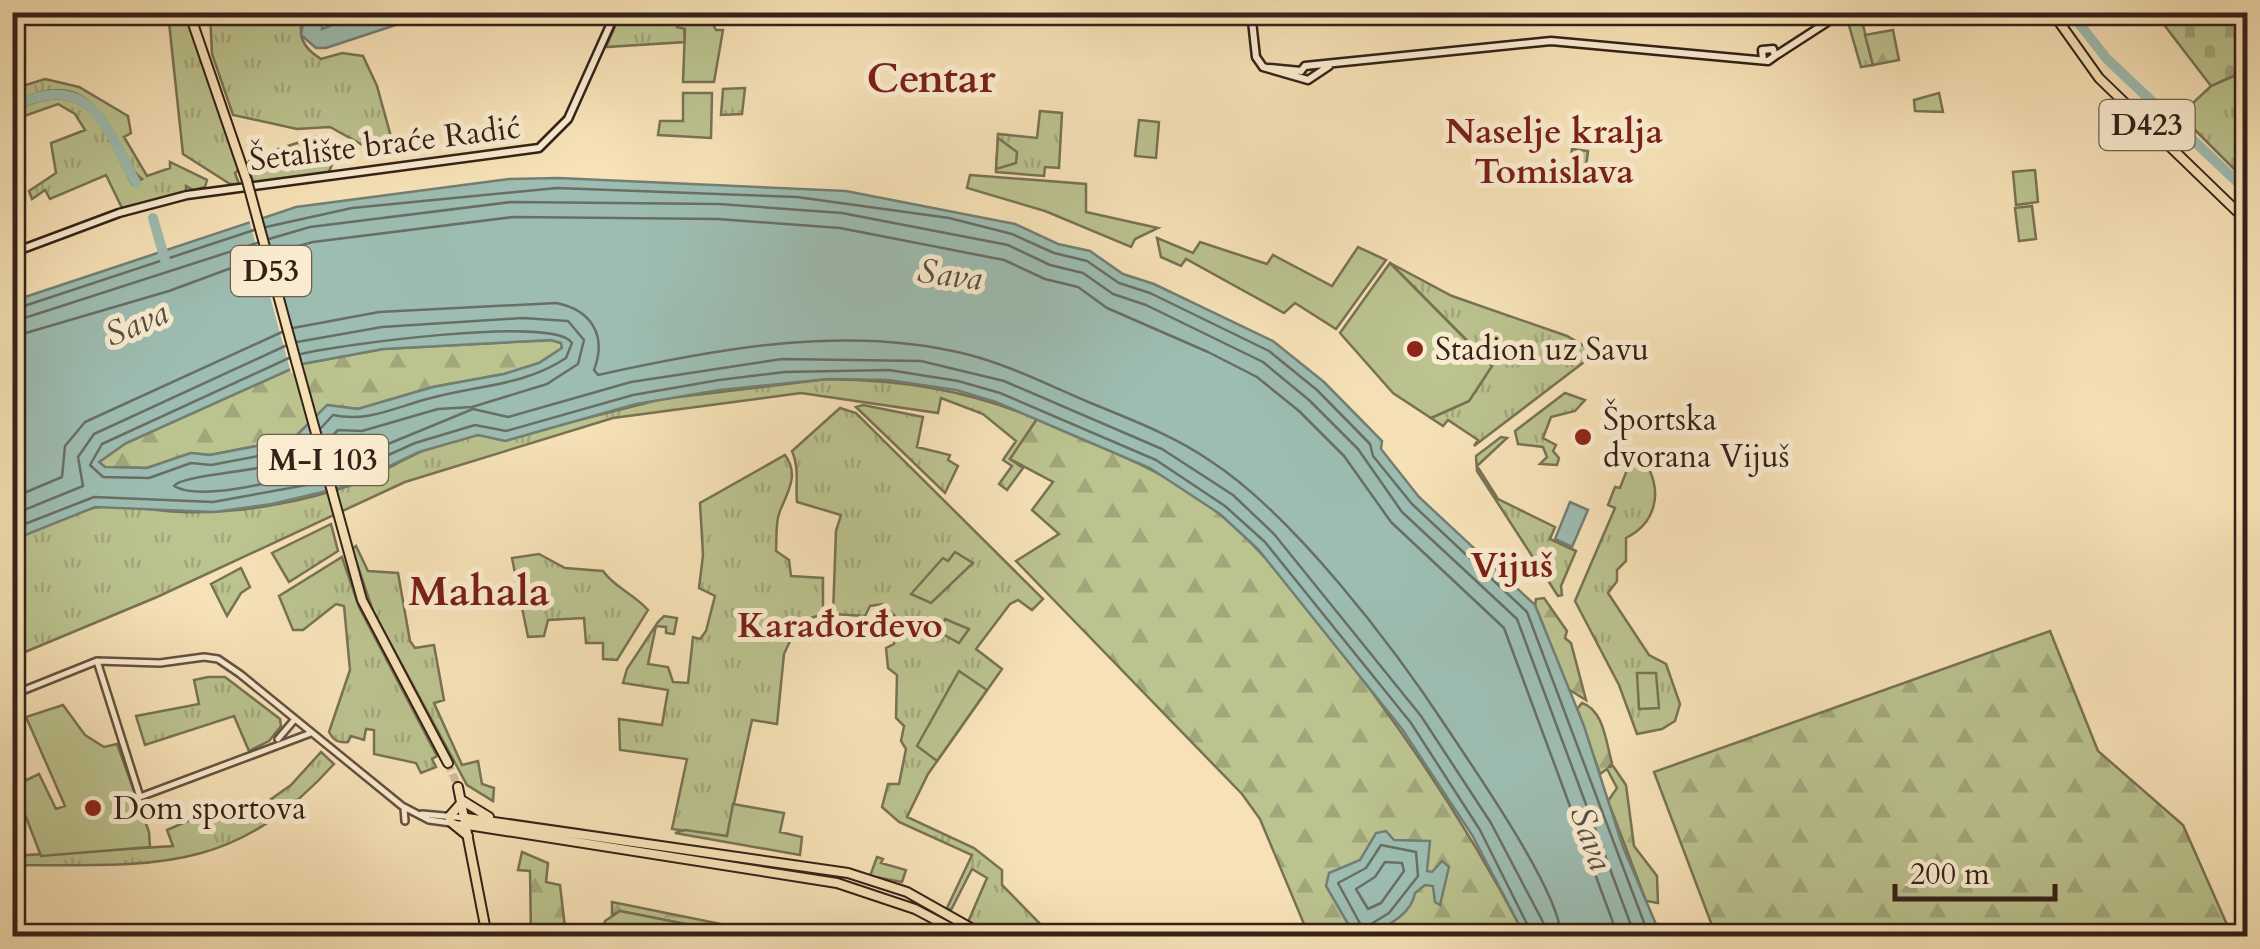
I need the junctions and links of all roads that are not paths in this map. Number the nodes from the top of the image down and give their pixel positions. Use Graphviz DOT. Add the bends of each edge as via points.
graph roads {
  1 [pos="189,12"];
  2 [pos="616,12"];
  3 [pos="1251,12"];
  4 [pos="1843,12"];
  5 [pos="2052,12"];
  6 [pos="2248,222"];
  7 [pos="12,253"];
  8 [pos="296,361"];
  9 [pos="97,661"];
  10 [pos="12,695"];
  11 [pos="295,719"];
  12 [pos="313,733"];
  13 [pos="272,744"];
  14 [pos="448,763"];
  15 [pos="458,787"];
  16 [pos="463,801"];
  17 [pos="402,806"];
  18 [pos="451,820"];
  19 [pos="405,821"];
  20 [pos="467,822"];
  21 [pos="506,823"];
  22 [pos="491,828"];
  23 [pos="472,845"];
  24 [pos="486,936"];
  25 [pos="966,936"];
  26 [pos="985,936"];
  1 -- 8 [label="main road, D53, bridge" via="246,180"];
  2 -- 7 [label="main road, Šetalište braće Radić" via="554,138 519,154 219,190 119,212"];
  3 -- 4 [label="main road" via="1262,68 1302,74 1335,62 1551,41 1762,56"];
  5 -- 6 [label="main road, D423" via="2099,78"];
  8 -- 14 [label="main road, M-I 103" via="366,611"];
  9 -- 10 [label="street"];
  9 -- 11 [label="street" via="160,664 211,657"];
  9 -- 13 [label="street" via="140,798"];
  11 -- 12 [label="street"];
  11 -- 13 [label="street"];
  12 -- 13 [label="street"];
  12 -- 17 [label="street"];
  15 -- 16 [label="main road"];
  16 -- 18 [label="main road"];
  16 -- 20 [label="main road"];
  16 -- 21 [label="main road"];
  17 -- 18 [label="street"];
  17 -- 19 [label="street"];
  18 -- 20 [label="street"];
  18 -- 23 [label="main road"];
  20 -- 21 [label="main road"];
  20 -- 22 [label="main road"];
  20 -- 23 [label="main road"];
  21 -- 26 [label="main road" via="848,872 907,892"];
  22 -- 23 [label="main road"];
  22 -- 25 [label="main road" via="837,882 915,909"];
  23 -- 24 [label="main road"];
}
